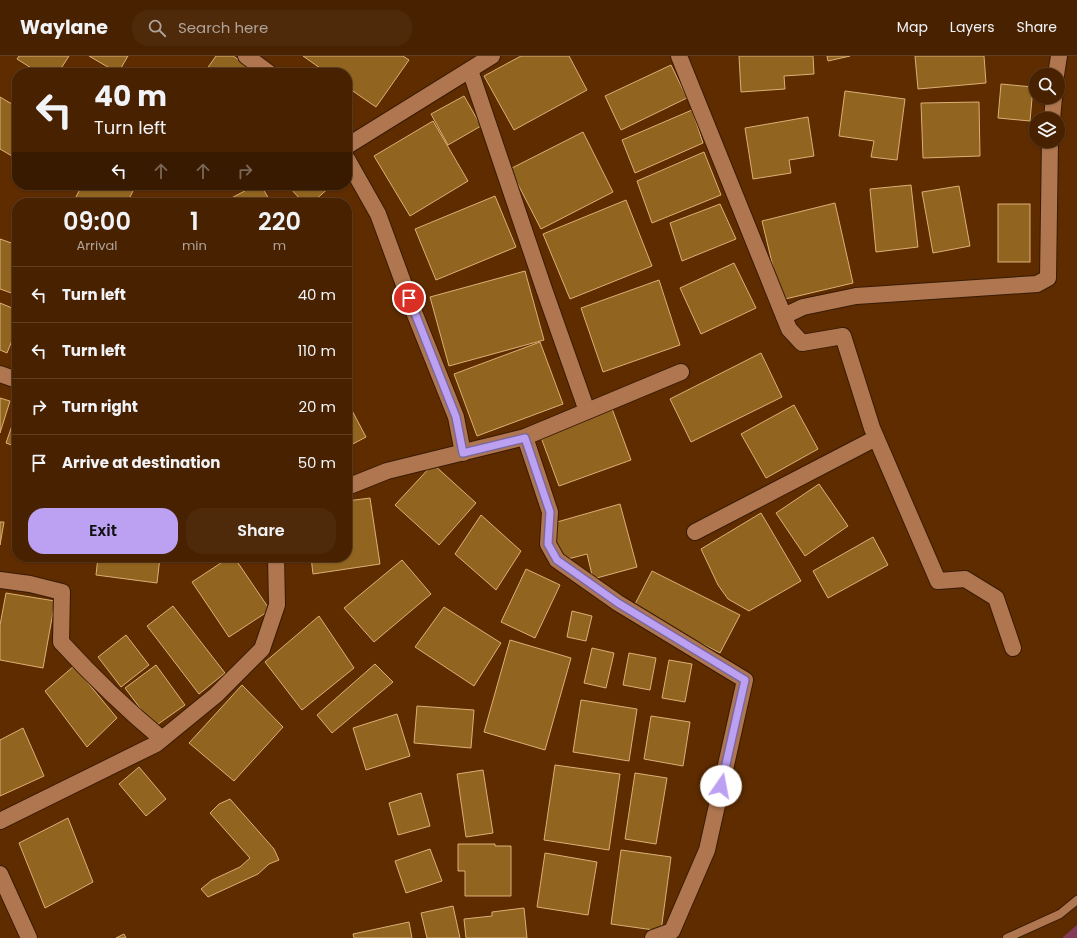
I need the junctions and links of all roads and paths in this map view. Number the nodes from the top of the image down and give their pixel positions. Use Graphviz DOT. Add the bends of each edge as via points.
graph roads {
  1 [pos="246,56"];
  2 [pos="492,56"];
  3 [pos="679,56"];
  4 [pos="1059,56"];
  5 [pos="262,68"];
  6 [pos="1057,68"];
  7 [pos="470,70"];
  8 [pos="352,143"];
  9 [pos="1049,148"];
  10 [pos="352,168"];
  11 [pos="784,316"];
  12 [pos="681,372"];
  13 [pos="0,374"];
  14 [pos="12,378"];
  15 [pos="587,411"];
  16 [pos="525,438"];
  17 [pos="876,438"];
  18 [pos="463,453"];
  19 [pos="352,485"];
  20 [pos="694,532"];
  21 [pos="276,562"];
  22 [pos="0,580"];
  23 [pos="1013,648"];
  24 [pos="162,739"];
  25 [pos="0,821"];
  26 [pos="0,874"];
  27 [pos="1077,900"];
  28 [pos="29,938"];
  29 [pos="653,938"];
  30 [pos="1007,938"];
  1 -- 5 [label="street"];
  2 -- 7 [label="street"];
  3 -- 11 [label="street"];
  4 -- 6 [label="street"];
  7 -- 8 [label="street"];
  7 -- 15 [label="street"];
  9 -- 11 [label="street" via="1048,278 1037,284 856,296 803,307"];
  10 -- 18 [label="street" via="378,214 456,417"];
  11 -- 17 [label="street" via="789,329 802,343 843,336"];
  12 -- 15 [label="street"];
  13 -- 14 [label="street"];
  15 -- 16 [label="street"];
  16 -- 18 [label="street"];
  16 -- 29 [label="street" via="550,512 548,544 557,560 618,603 745,680 707,850 672,932"];
  17 -- 20 [label="street"];
  17 -- 23 [label="street" via="938,581 965,579 996,598"];
  18 -- 19 [label="street" via="387,471"];
  21 -- 24 [label="street" via="278,605 262,649 216,695"];
  22 -- 24 [label="street" via="62,592 62,642 87,671"];
  24 -- 25 [label="street"];
  26 -- 28 [label="street"];
  27 -- 30 [label="lane" via="1060,914"];
}
